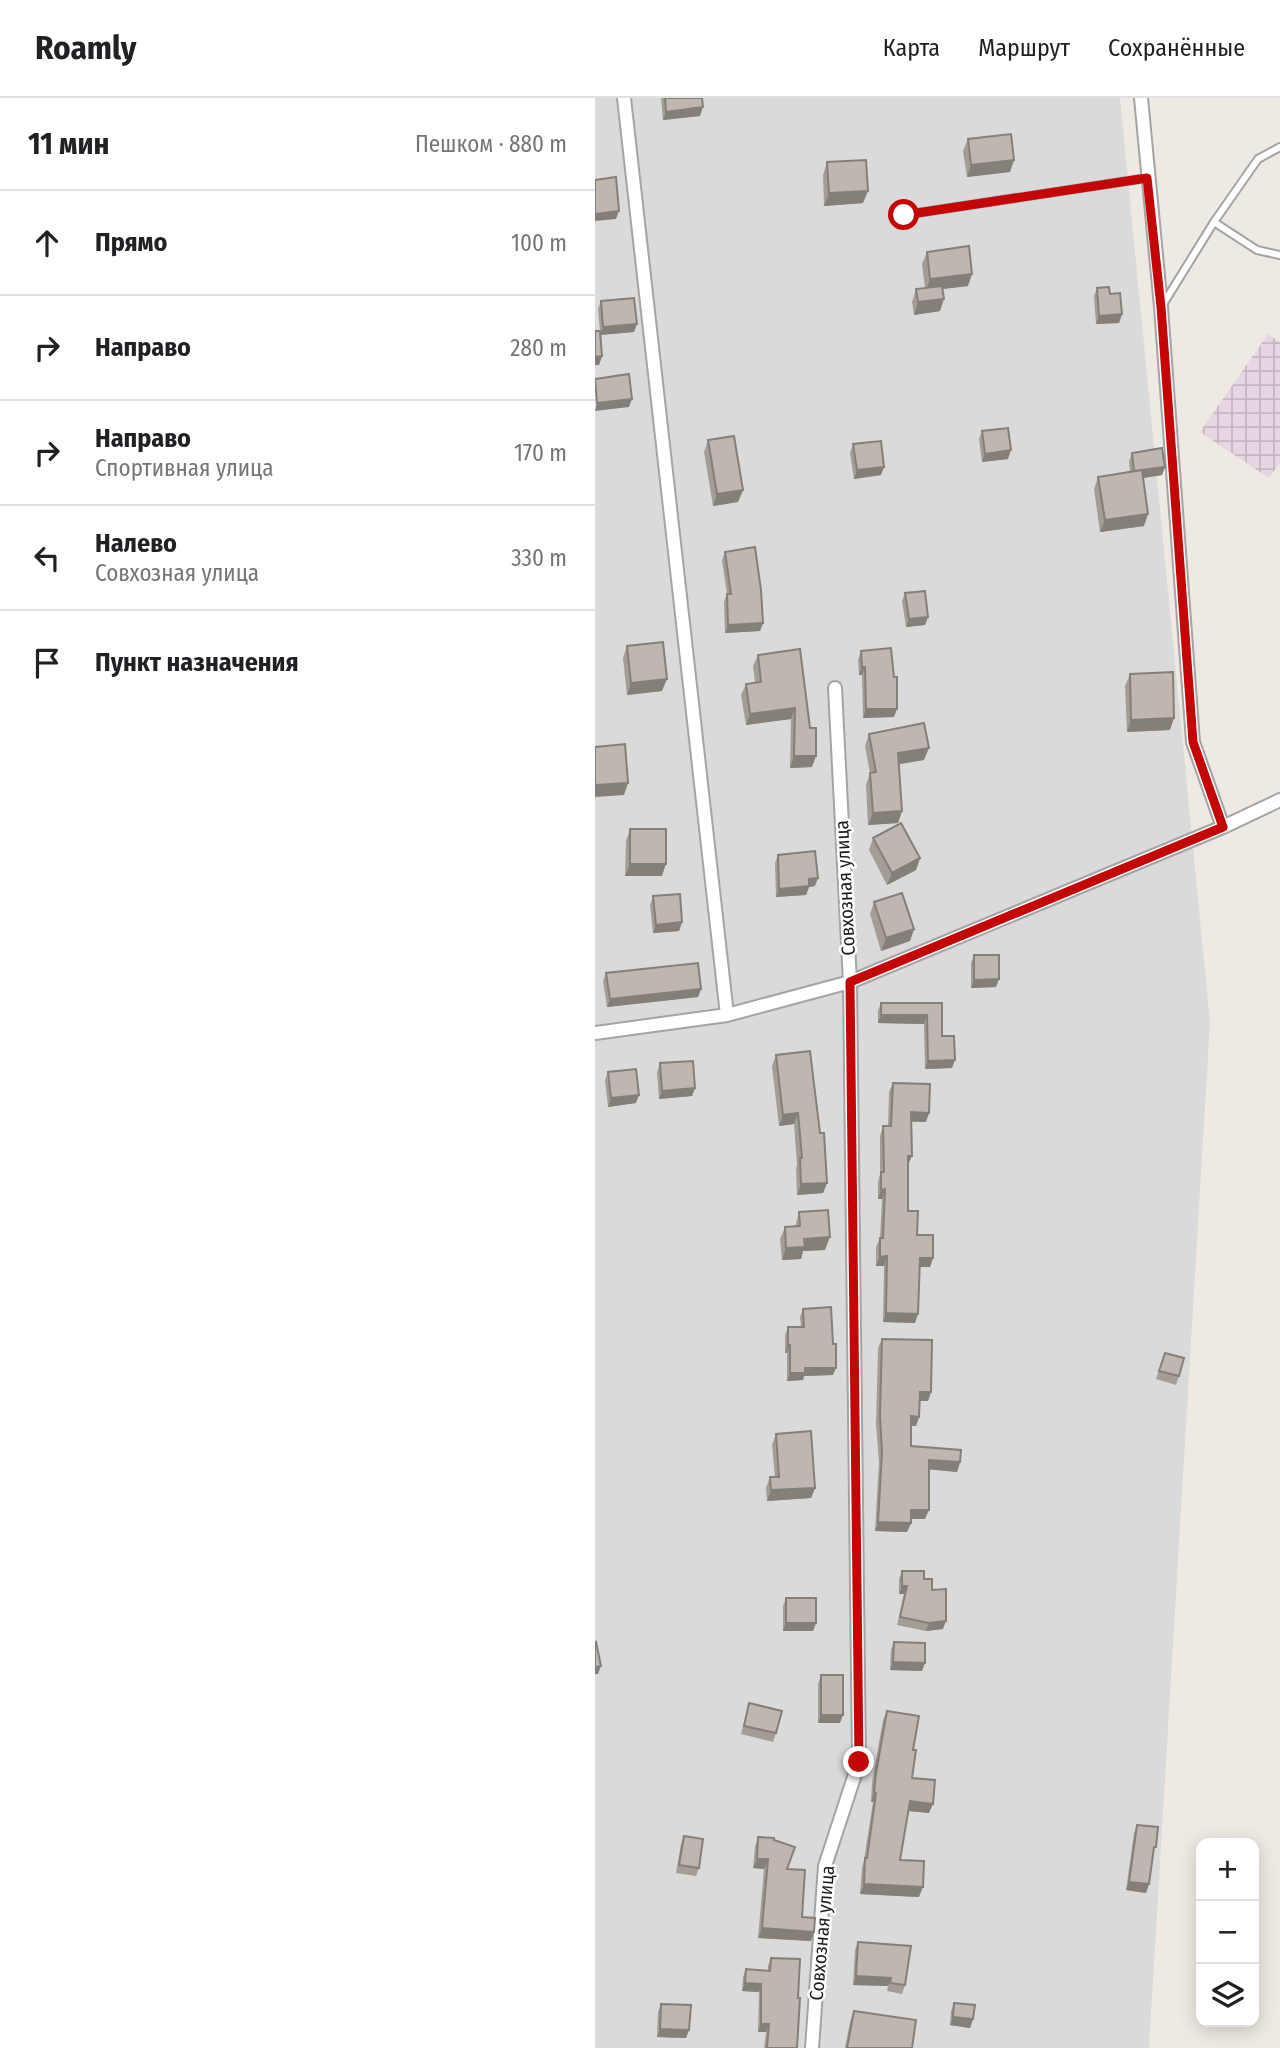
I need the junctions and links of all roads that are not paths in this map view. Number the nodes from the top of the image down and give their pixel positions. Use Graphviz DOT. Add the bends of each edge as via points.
graph roads {
  1 [pos="624,98"];
  2 [pos="1141,98"];
  3 [pos="1280,147"];
  4 [pos="1147,178"];
  5 [pos="904,215"];
  6 [pos="1214,222"];
  7 [pos="1280,255"];
  8 [pos="1161,307"];
  9 [pos="835,688"];
  10 [pos="1280,800"];
  11 [pos="1223,827"];
  12 [pos="850,982"];
  13 [pos="727,1015"];
  14 [pos="595,1033"];
  15 [pos="813,2048"];
  1 -- 13 [label="street"];
  2 -- 4 [label="street"];
  3 -- 6 [label="lane" via="1258,159"];
  4 -- 5 [label="lane"];
  4 -- 8 [label="street"];
  6 -- 7 [label="lane" via="1257,250"];
  6 -- 8 [label="lane"];
  8 -- 11 [label="street" via="1193,742"];
  9 -- 12 [label="street, Совхозная улица"];
  10 -- 11 [label="street"];
  11 -- 12 [label="street"];
  12 -- 13 [label="street"];
  12 -- 15 [label="street, Совхозная улица" via="859,1762 825,1866"];
  13 -- 14 [label="street"];
}
